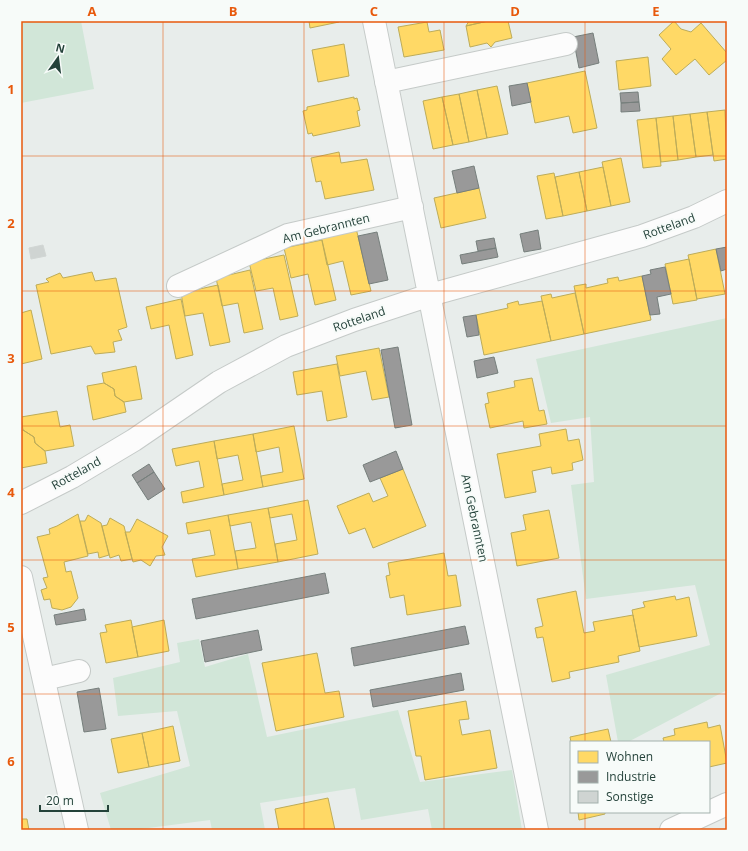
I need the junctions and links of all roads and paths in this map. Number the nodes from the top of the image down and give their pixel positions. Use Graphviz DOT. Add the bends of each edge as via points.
graph roads {
  1 [pos="374,21"];
  2 [pos="566,44"];
  3 [pos="386,82"];
  4 [pos="727,201"];
  5 [pos="412,207"];
  6 [pos="178,286"];
  7 [pos="430,295"];
  8 [pos="21,503"];
  9 [pos="21,577"];
  10 [pos="79,671"];
  11 [pos="44,679"];
  12 [pos="727,804"];
  13 [pos="710,812"];
  14 [pos="708,813"];
  15 [pos="77,830"];
  16 [pos="537,830"];
  17 [pos="671,830"];
  1 -- 3 [label="street, Am Gebrannten"];
  2 -- 3 [label="street"];
  3 -- 5 [label="street, Am Gebrannten"];
  4 -- 7 [label="street, Rotteland" via="694,217 642,236"];
  5 -- 6 [label="street, Am Gebrannten" via="288,235"];
  5 -- 7 [label="street, Am Gebrannten"];
  7 -- 8 [label="street, Rotteland" via="286,346 219,382 134,440 72,477"];
  7 -- 16 [label="street, Am Gebrannten"];
  9 -- 11 [label="street"];
  10 -- 11 [label="street"];
  11 -- 15 [label="street"];
  12 -- 13 [label="street"];
  14 -- 17 [label="street"];
}
